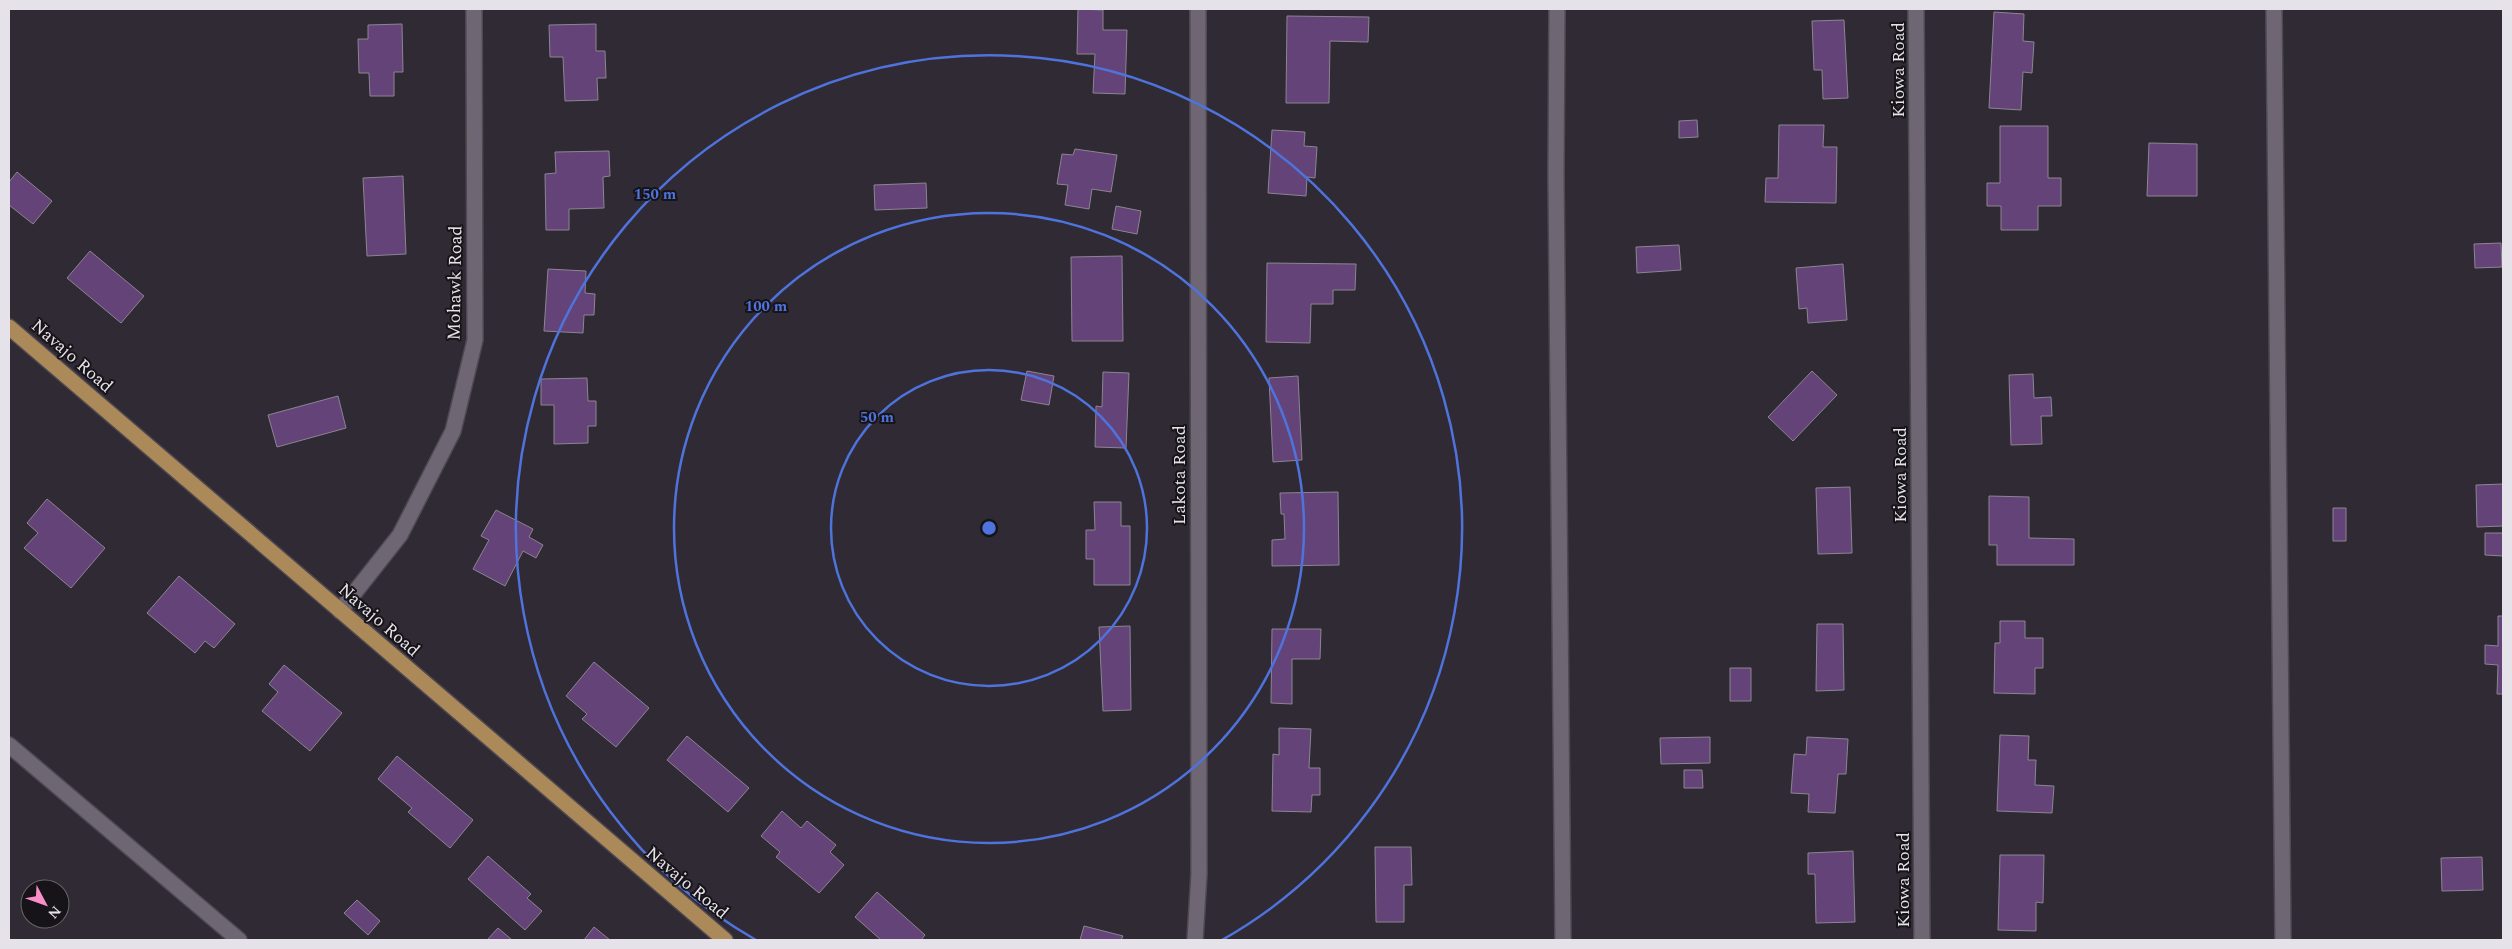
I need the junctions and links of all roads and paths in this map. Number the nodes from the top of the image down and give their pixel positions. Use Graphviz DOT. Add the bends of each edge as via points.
graph roads {
  1 [pos="474,9"];
  2 [pos="1198,9"];
  3 [pos="1557,9"];
  4 [pos="1916,9"];
  5 [pos="2274,9"];
  6 [pos="9,327"];
  7 [pos="340,611"];
  8 [pos="9,745"];
  9 [pos="239,940"];
  10 [pos="725,940"];
  11 [pos="1194,940"];
  12 [pos="1563,940"];
  13 [pos="1922,940"];
  14 [pos="2283,940"];
  1 -- 7 [label="street, Mohawk Road" via="475,340 453,431 400,535"];
  2 -- 11 [label="street, Lakota Road" via="1199,874"];
  3 -- 12 [label="street"];
  4 -- 13 [label="street, Kiowa Road"];
  5 -- 14 [label="street"];
  6 -- 7 [label="main road, Navajo Road"];
  7 -- 10 [label="main road, Navajo Road"];
  8 -- 9 [label="street"];
}
